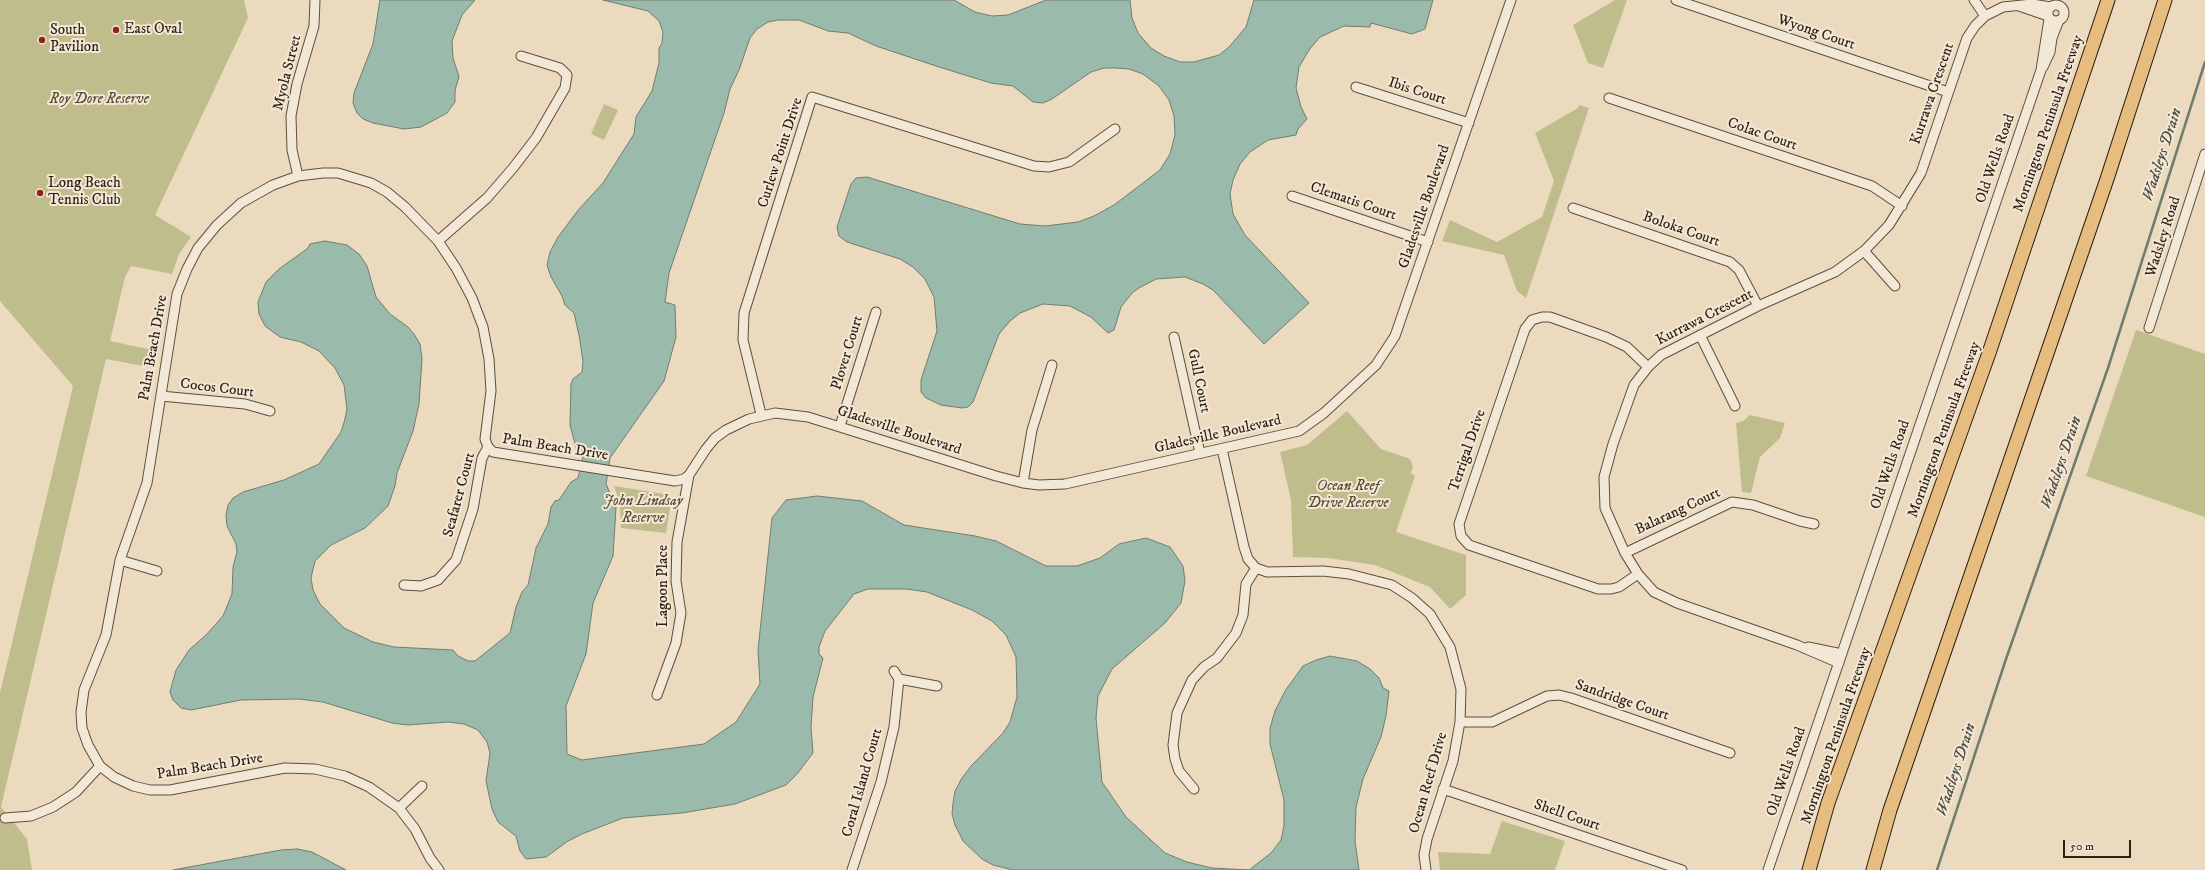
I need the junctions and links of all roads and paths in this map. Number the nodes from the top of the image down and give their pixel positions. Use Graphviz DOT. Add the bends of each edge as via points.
graph roads {
  1 [pos="315,0"];
  2 [pos="1510,0"];
  3 [pos="1676,0"];
  4 [pos="1974,0"];
  5 [pos="2108,0"];
  6 [pos="2165,0"];
  7 [pos="2064,4"];
  8 [pos="2051,9"];
  9 [pos="1984,16"];
  10 [pos="2059,20"];
  11 [pos="521,56"];
  12 [pos="2041,70"];
  13 [pos="1356,87"];
  14 [pos="1948,92"];
  15 [pos="1609,98"];
  16 [pos="1469,123"];
  17 [pos="1115,129"];
  18 [pos="2205,154"];
  19 [pos="298,176"];
  20 [pos="1292,196"];
  21 [pos="1902,206"];
  22 [pos="1573,208"];
  23 [pos="438,241"];
  24 [pos="1428,242"];
  25 [pos="1864,251"];
  26 [pos="1896,286"];
  27 [pos="1758,306"];
  28 [pos="876,312"];
  29 [pos="2149,328"];
  30 [pos="1700,335"];
  31 [pos="1174,337"];
  32 [pos="1052,365"];
  33 [pos="1648,367"];
  34 [pos="161,396"];
  35 [pos="1735,406"];
  36 [pos="270,411"];
  37 [pos="761,414"];
  38 [pos="840,426"];
  39 [pos="488,447"];
  40 [pos="1222,449"];
  41 [pos="1200,453"];
  42 [pos="689,475"];
  43 [pos="1023,483"];
  44 [pos="1814,524"];
  45 [pos="1624,553"];
  46 [pos="120,560"];
  47 [pos="1256,568"];
  48 [pos="157,571"];
  49 [pos="1638,574"];
  50 [pos="404,585"];
  51 [pos="1840,659"];
  52 [pos="894,671"];
  53 [pos="899,679"];
  54 [pos="937,686"];
  55 [pos="657,695"];
  56 [pos="1460,722"];
  57 [pos="1730,753"];
  58 [pos="100,766"];
  59 [pos="422,786"];
  60 [pos="1194,788"];
  61 [pos="1443,789"];
  62 [pos="399,808"];
  63 [pos="5,818"];
  64 [pos="439,870"];
  65 [pos="852,870"];
  66 [pos="1426,870"];
  67 [pos="1682,870"];
  68 [pos="1768,870"];
  69 [pos="1809,870"];
  70 [pos="1873,870"];
  1 -- 19 [label="street, Myola Street" via="314,26 297,84 291,116 292,150"];
  2 -- 16 [label="street, Gladesville Boulevard"];
  3 -- 14 [label="street, Wyong Court"];
  4 -- 9 [label="street"];
  5 -- 69 [label="highway, Mornington Peninsula Freeway" via="1990,354 1828,803"];
  6 -- 70 [label="highway" via="2107,179 1890,810"];
  7 -- 8 [label="street"];
  7 -- 10 [label="street, Old Wells Road"];
  8 -- 9 [label="street, Kurrawa Crescent" via="2003,7"];
  8 -- 10 [label="street" via="2054,21"];
  8 -- 12 [label="street, Old Wells Road"];
  9 -- 14 [label="street, Kurrawa Crescent" via="1967,38"];
  10 -- 12 [label="street, Old Wells Road" via="2050,52"];
  11 -- 23 [label="street" via="560,68 568,75 565,88 536,138 513,168 487,198"];
  12 -- 51 [label="street, Old Wells Road"];
  13 -- 16 [label="street, Ibis Court"];
  14 -- 21 [label="street, Kurrawa Crescent" via="1921,173"];
  15 -- 21 [label="street, Colac Court" via="1872,186"];
  16 -- 24 [label="street, Gladesville Boulevard"];
  17 -- 37 [label="street, Curlew Point Drive" via="1069,162 1049,167 1034,166 812,97 744,314 743,340"];
  18 -- 29 [label="street, Wadsley Road"];
  19 -- 23 [label="street, Palm Beach Drive" via="338,173 371,183 405,207"];
  19 -- 34 [label="street, Palm Beach Drive" via="273,185 241,203 217,225 198,248 186,268 177,294"];
  20 -- 24 [label="street, Clematis Court"];
  21 -- 25 [label="street, Kurrawa Crescent" via="1889,225"];
  22 -- 27 [label="street, Boloka Court" via="1730,262 1739,270"];
  23 -- 39 [label="street, Palm Beach Drive" via="472,298 483,327 491,391 485,439"];
  24 -- 40 [label="street, Gladesville Boulevard" via="1395,336 1376,366 1324,413 1299,431"];
  25 -- 26 [label="street"];
  25 -- 27 [label="street, Kurrawa Crescent" via="1835,272"];
  27 -- 30 [label="street, Kurrawa Crescent"];
  28 -- 38 [label="street, Plover Court"];
  30 -- 33 [label="street, Kurrawa Crescent" via="1661,355"];
  30 -- 35 [label="street"];
  31 -- 41 [label="street, Gull Court"];
  32 -- 43 [label="street" via="1032,430"];
  33 -- 45 [label="street, Kurrawa Crescent" via="1634,385 1604,477 1606,508"];
  33 -- 49 [label="street, Terrigal Drive" via="1627,347 1611,339 1550,317 1532,320 1525,329 1459,524 1461,536 1469,545 1598,589 1619,587"];
  34 -- 36 [label="street, Cocos Court" via="245,404"];
  34 -- 46 [label="street, Palm Beach Drive" via="148,482"];
  37 -- 38 [label="street, Gladesville Boulevard" via="788,413"];
  37 -- 42 [label="street, Gladesville Boulevard" via="737,424 715,438"];
  38 -- 43 [label="street, Gladesville Boulevard"];
  39 -- 42 [label="street, Palm Beach Drive" via="498,454 675,481"];
  39 -- 50 [label="street, Seafarer Court" via="482,458 473,508 456,560 438,580 421,586"];
  40 -- 41 [label="street, Gladesville Boulevard"];
  40 -- 47 [label="street" via="1244,547 1248,559"];
  41 -- 43 [label="street, Gladesville Boulevard" via="1065,484"];
  42 -- 55 [label="street, Lagoon Place" via="677,542 676,581 681,613 678,635"];
  44 -- 45 [label="street, Balarang Court" via="1753,505 1732,502"];
  45 -- 49 [label="street, Kurrawa Crescent"];
  46 -- 48 [label="street"];
  46 -- 58 [label="street, Palm Beach Drive" via="106,635 84,690 81,712 82,728 88,746"];
  47 -- 56 [label="street, Ocean Reef Drive" via="1267,572 1323,571 1349,574 1392,586 1412,598 1430,614 1450,647 1461,689"];
  47 -- 60 [label="street" via="1246,584 1243,615 1236,633 1217,658 1192,680 1176,713 1173,745 1175,760 1179,771"];
  49 -- 51 [label="street, Kurrawa Crescent" via="1654,592 1677,603"];
  51 -- 68 [label="street, Old Wells Road"];
  52 -- 53 [label="street"];
  53 -- 54 [label="street"];
  53 -- 65 [label="street, Coral Island Court" via="894,727 881,782"];
  56 -- 57 [label="street, Sandridge Court" via="1492,722 1547,696 1559,695"];
  56 -- 61 [label="street, Ocean Reef Drive" via="1453,761"];
  58 -- 62 [label="street, Palm Beach Drive" via="114,777 133,786 150,790 170,790 285,768 315,769 345,776 369,787"];
  58 -- 63 [label="street" via="76,792 53,807 31,816"];
  59 -- 62 [label="street"];
  61 -- 66 [label="street, Ocean Reef Drive" via="1427,839 1424,855"];
  61 -- 67 [label="street, Shell Court"];
  62 -- 64 [label="street, Palm Beach Drive" via="415,828"];
}
